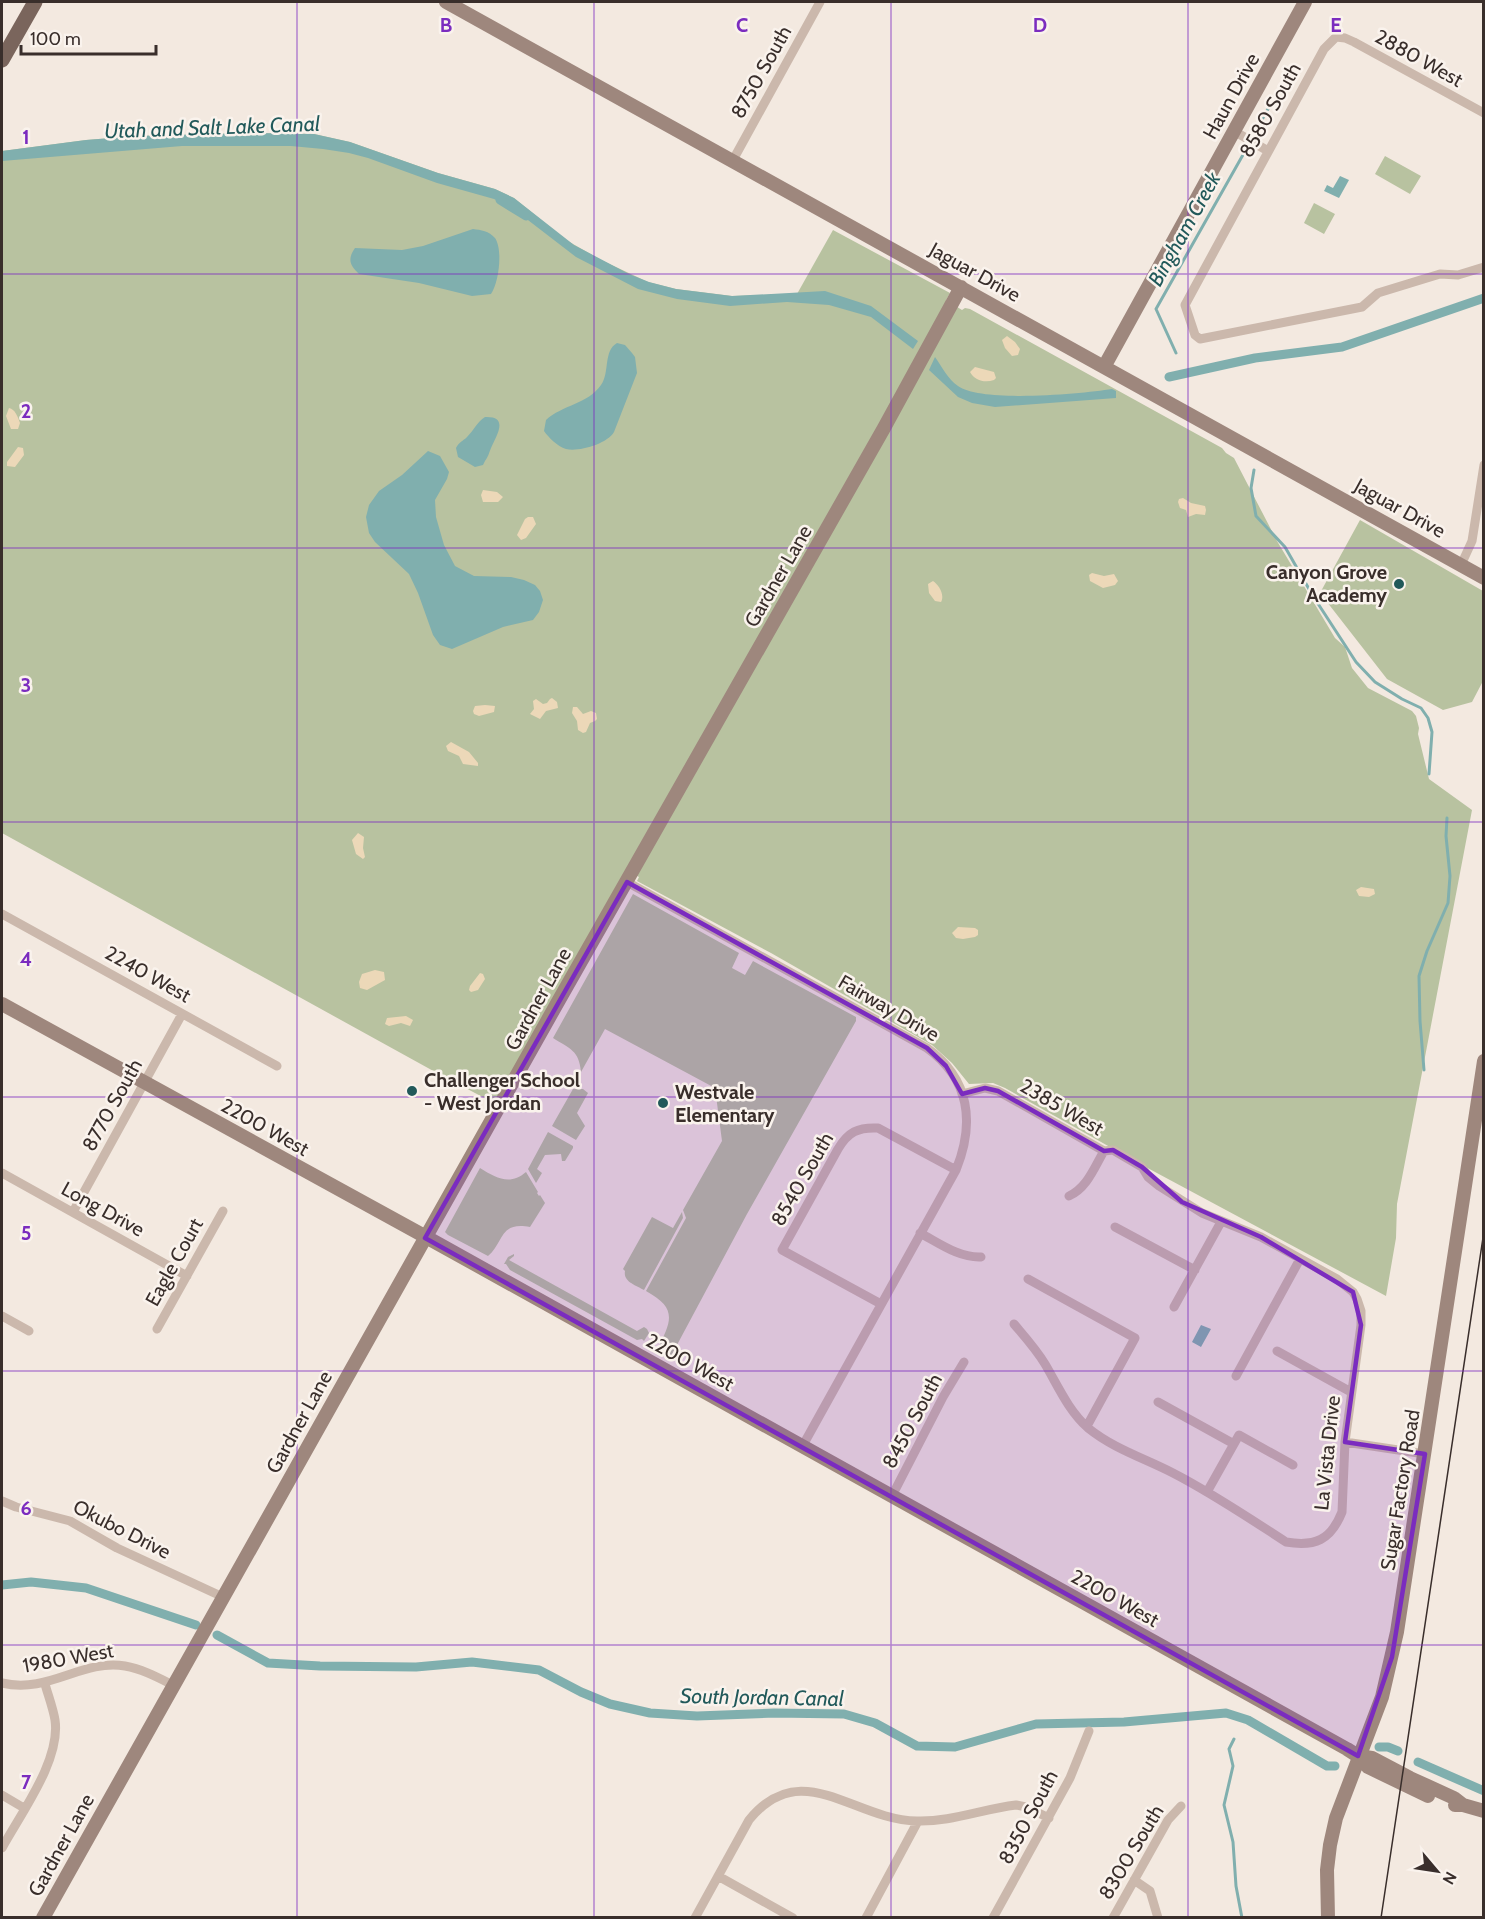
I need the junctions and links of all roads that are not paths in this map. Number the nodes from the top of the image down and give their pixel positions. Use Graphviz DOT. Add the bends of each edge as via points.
graph roads {
  1 [pos="35,2"];
  2 [pos="446,2"];
  3 [pos="820,2"];
  4 [pos="1305,2"];
  5 [pos="1336,37"];
  6 [pos="2,60"];
  7 [pos="1484,113"];
  8 [pos="1234,131"];
  9 [pos="1268,151"];
  10 [pos="733,160"];
  11 [pos="1484,267"];
  12 [pos="961,286"];
  13 [pos="1104,367"];
  14 [pos="1484,465"];
  15 [pos="1461,565"];
  16 [pos="1484,578"];
  17 [pos="627,882"];
  18 [pos="2,914"];
  19 [pos="2,1004"];
  20 [pos="182,1014"];
  21 [pos="1484,1061"];
  22 [pos="277,1066"];
  23 [pos="144,1083"];
  24 [pos="962,1094"];
  25 [pos="1104,1151"];
  26 [pos="1142,1167"];
  27 [pos="956,1170"];
  28 [pos="2,1173"];
  29 [pos="1069,1196"];
  30 [pos="73,1212"];
  31 [pos="223,1212"];
  32 [pos="1221,1222"];
  33 [pos="1115,1227"];
  34 [pos="920,1233"];
  35 [pos="425,1238"];
  36 [pos="981,1257"];
  37 [pos="1300,1259"];
  38 [pos="1195,1270"];
  39 [pos="187,1276"];
  40 [pos="1028,1279"];
  41 [pos="881,1304"];
  42 [pos="1174,1307"];
  43 [pos="2,1316"];
  44 [pos="1014,1324"];
  45 [pos="158,1329"];
  46 [pos="29,1331"];
  47 [pos="1277,1351"];
  48 [pos="964,1362"];
  49 [pos="1236,1376"];
  50 [pos="1351,1392"];
  51 [pos="1158,1402"];
  52 [pos="1087,1426"];
  53 [pos="1236,1439"];
  54 [pos="1345,1442"];
  55 [pos="802,1447"];
  56 [pos="1425,1454"];
  57 [pos="1293,1465"];
  58 [pos="1208,1492"];
  59 [pos="892,1496"];
  60 [pos="2,1501"];
  61 [pos="223,1598"];
  62 [pos="2,1683"];
  63 [pos="45,1684"];
  64 [pos="173,1685"];
  65 [pos="1089,1731"];
  66 [pos="1358,1756"];
  67 [pos="2,1796"];
  68 [pos="1181,1806"];
  69 [pos="24,1808"];
  70 [pos="1484,1811"];
  71 [pos="1048,1818"];
  72 [pos="918,1821"];
  73 [pos="2,1848"];
  74 [pos="718,1876"];
  75 [pos="1134,1880"];
  76 [pos="43,1917"];
  77 [pos="695,1917"];
  78 [pos="793,1917"];
  79 [pos="866,1917"];
  80 [pos="993,1917"];
  81 [pos="1113,1917"];
  82 [pos="1158,1917"];
  83 [pos="1328,1917"];
  1 -- 6 [label="main road"];
  2 -- 10 [label="street, Jaguar Drive"];
  3 -- 10 [label="street, 8750 South"];
  4 -- 8 [label="street, Haun Drive"];
  5 -- 7 [label="street, 2880 West" via="1345,38"];
  5 -- 9 [label="street, 8580 South" via="1324,49"];
  8 -- 9 [label="street"];
  8 -- 13 [label="street, Haun Drive"];
  9 -- 11 [label="street, 8580 South" via="1187,298 1186,310 1200,339 1362,308 1378,293 1440,274 1458,275"];
  10 -- 12 [label="street, Jaguar Drive"];
  12 -- 13 [label="street, Jaguar Drive"];
  12 -- 17 [label="street, Gardner Lane"];
  13 -- 15 [label="street, Jaguar Drive"];
  14 -- 15 [label="street" via="1472,541"];
  15 -- 16 [label="street, Jaguar Drive"];
  17 -- 24 [label="street, Fairway Drive" via="927,1048 946,1066"];
  17 -- 35 [label="street, Gardner Lane"];
  18 -- 20 [label="street, 2240 West"];
  19 -- 23 [label="street, 2200 West"];
  20 -- 22 [label="street, 2240 West"];
  20 -- 23 [label="street, 8770 South"];
  21 -- 56 [label="street, Sugar Factory Road"];
  23 -- 30 [label="street, 8770 South"];
  23 -- 35 [label="street, 2200 West"];
  24 -- 25 [label="street, 2385 West" via="992,1089"];
  24 -- 27 [label="street, Fairway Drive" via="967,1130"];
  25 -- 26 [label="street, 2385 West" via="1113,1150"];
  25 -- 29 [label="street" via="1086,1183"];
  26 -- 32 [label="street, La Vista Drive" via="1148,1178 1182,1202"];
  27 -- 34 [label="street, Fairway Drive"];
  27 -- 41 [label="street, 8540 South" via="878,1128 855,1130 838,1149 782,1250"];
  28 -- 30 [label="street, Long Drive"];
  30 -- 39 [label="street, Long Drive"];
  31 -- 39 [label="street, Eagle Court"];
  32 -- 37 [label="street, La Vista Drive" via="1248,1231"];
  32 -- 38 [label="street"];
  33 -- 38 [label="street"];
  34 -- 36 [label="street" via="971,1258"];
  34 -- 41 [label="street, Fairway Drive"];
  35 -- 55 [label="street, 2200 West"];
  35 -- 61 [label="street, Gardner Lane"];
  37 -- 49 [label="street"];
  37 -- 50 [label="street, La Vista Drive" via="1346,1285 1357,1299 1361,1324"];
  38 -- 42 [label="street"];
  39 -- 45 [label="street, Eagle Court"];
  40 -- 52 [label="street" via="1135,1338"];
  41 -- 55 [label="street, Fairway Drive"];
  43 -- 46 [label="street"];
  44 -- 52 [label="street, La Vista Drive"];
  47 -- 50 [label="street"];
  48 -- 59 [label="street, 8450 South"];
  50 -- 54 [label="street, La Vista Drive"];
  51 -- 53 [label="street"];
  52 -- 58 [label="street, La Vista Drive" via="1111,1444"];
  53 -- 57 [label="street"];
  53 -- 58 [label="street"];
  54 -- 56 [label="street"];
  54 -- 58 [label="street, La Vista Drive" via="1342,1512 1331,1532 1315,1542 1286,1542"];
  55 -- 59 [label="street, 2200 West"];
  56 -- 66 [label="street, Sugar Factory Road" via="1392,1657 1382,1697"];
  59 -- 66 [label="street, 2200 West"];
  60 -- 61 [label="street, Okubo Drive" via="70,1521"];
  61 -- 64 [label="street, Gardner Lane"];
  62 -- 63 [label="street, 1980 West"];
  63 -- 64 [label="street, 1980 West" via="89,1669 114,1666 141,1670"];
  63 -- 69 [label="street" via="55,1720 55,1739 45,1771"];
  64 -- 76 [label="street, Gardner Lane"];
  65 -- 71 [label="street, 8350 South"];
  66 -- 70 [label="street, 2200 West" via="1368,1767 1408,1788 1452,1805 1463,1804"];
  66 -- 83 [label="street, Sugar Factory Road" via="1330,1845"];
  67 -- 69 [label="street"];
  68 -- 75 [label="street, 8300 South" via="1168,1820"];
  69 -- 73 [label="street"];
  71 -- 72 [label="street" via="1016,1805 969,1816"];
  71 -- 80 [label="street, 8350 South"];
  72 -- 74 [label="street" via="884,1817 818,1792 786,1792 768,1800 749,1820"];
  72 -- 79 [label="street"];
  74 -- 77 [label="street"];
  74 -- 78 [label="street"];
  75 -- 81 [label="street, 8300 South"];
  75 -- 82 [label="street" via="1150,1891"];
}
